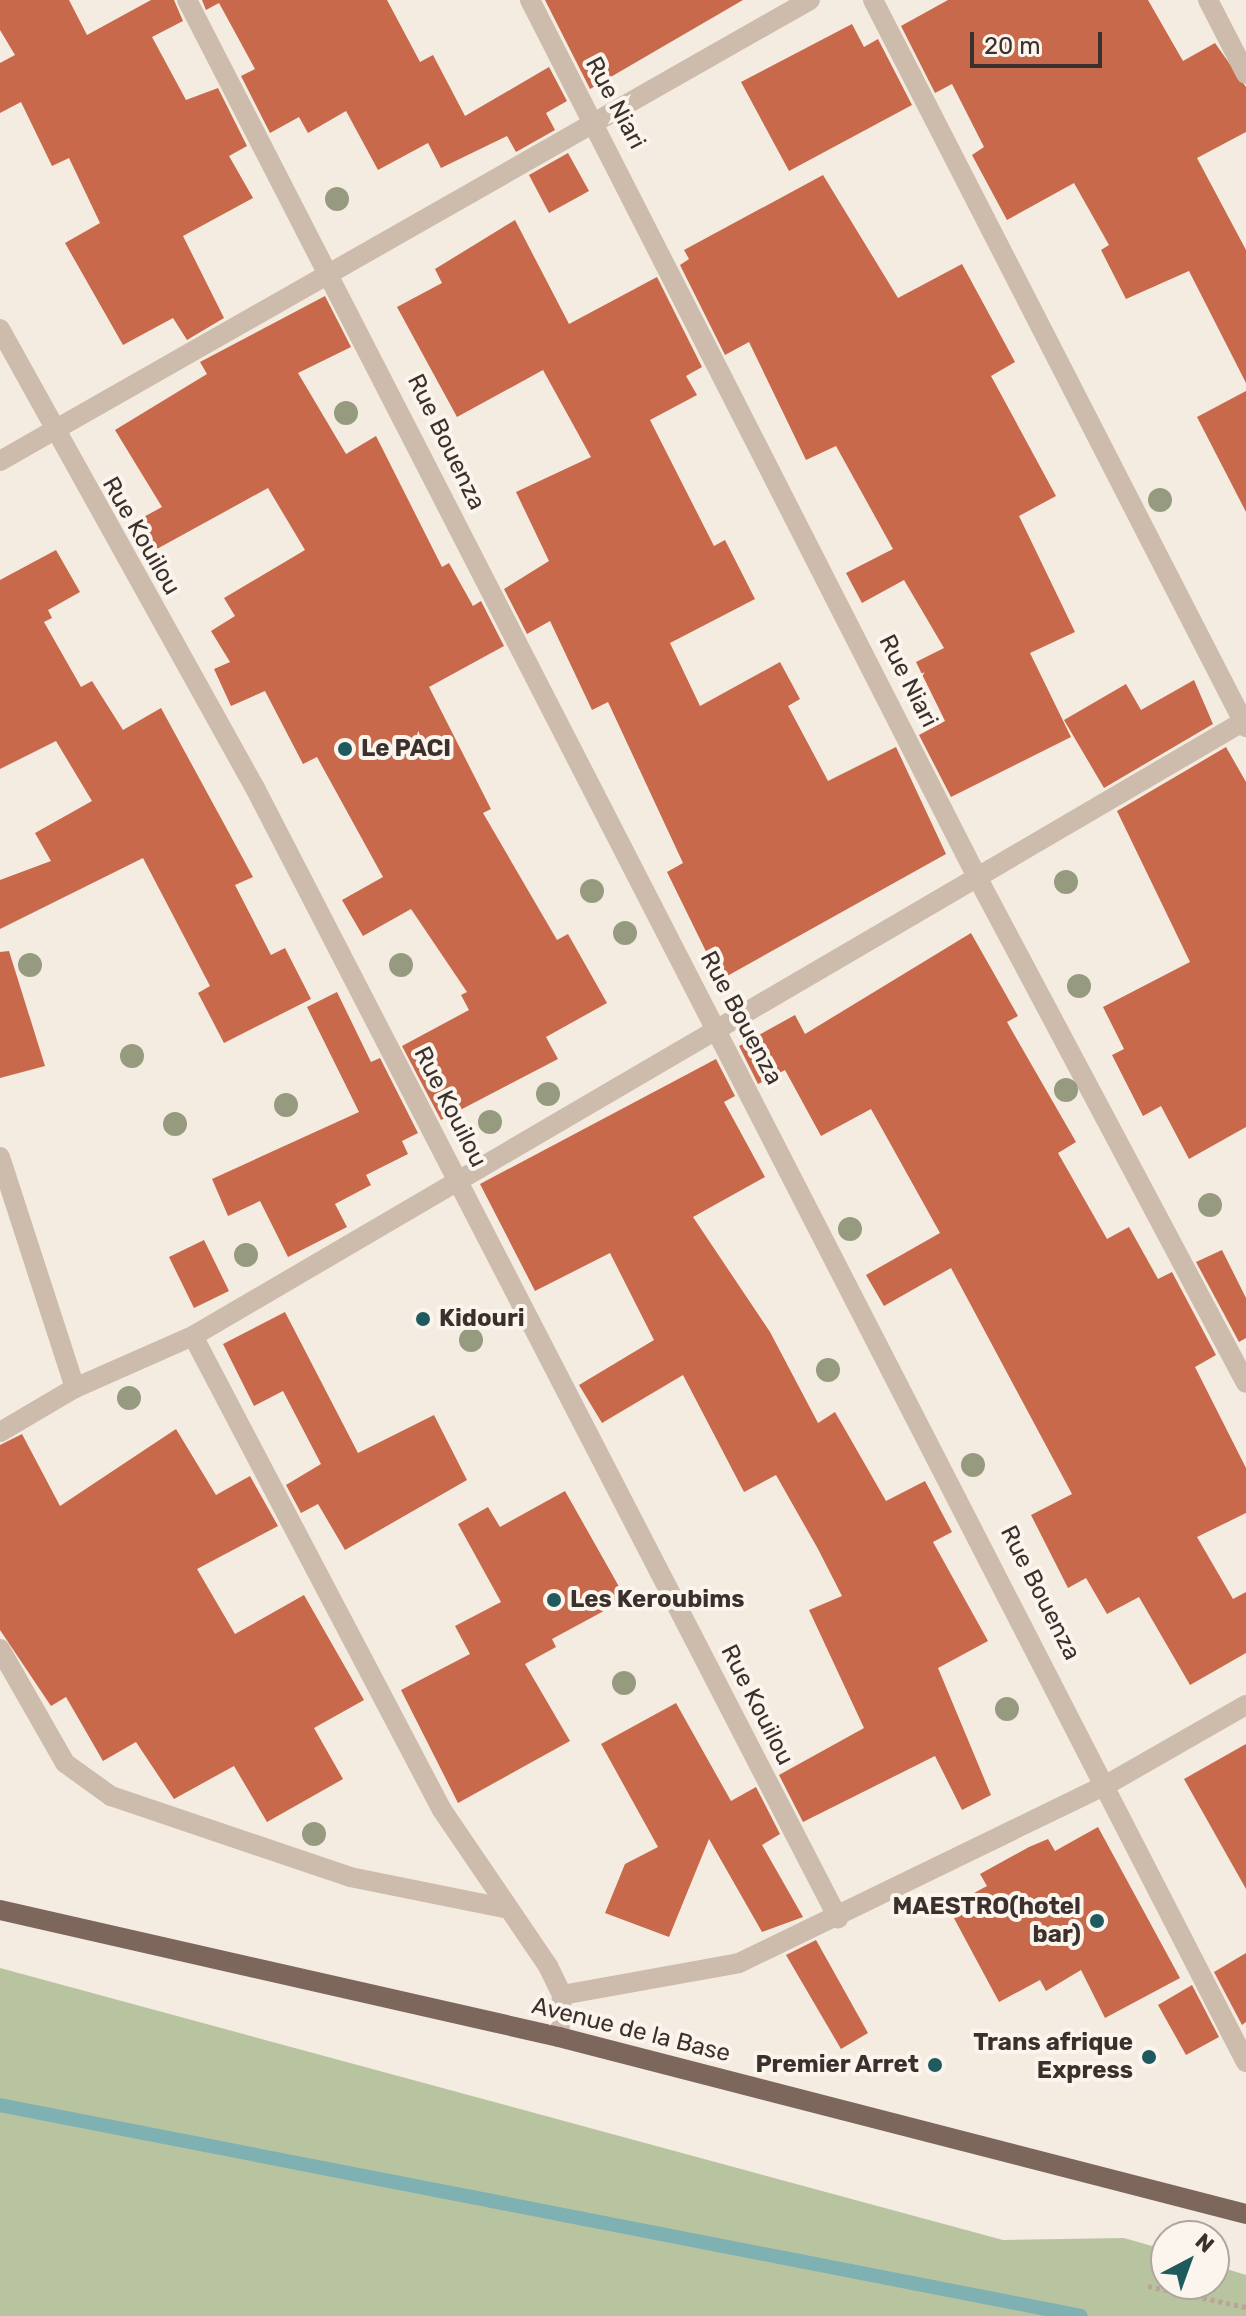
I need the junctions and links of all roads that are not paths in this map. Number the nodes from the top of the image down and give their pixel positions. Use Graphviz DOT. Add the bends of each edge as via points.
graph roads {
  1 [pos="187,0"];
  2 [pos="530,0"];
  3 [pos="810,0"];
  4 [pos="873,0"];
  5 [pos="1208,0"];
  6 [pos="1246,74"];
  7 [pos="598,123"];
  8 [pos="335,275"];
  9 [pos="0,329"];
  10 [pos="52,433"];
  11 [pos="0,461"];
  12 [pos="1245,723"];
  13 [pos="976,875"];
  14 [pos="716,1028"];
  15 [pos="0,1157"];
  16 [pos="457,1178"];
  17 [pos="193,1336"];
  18 [pos="1246,1383"];
  19 [pos="75,1388"];
  20 [pos="0,1432"];
  21 [pos="0,1649"];
  22 [pos="1246,1705"];
  23 [pos="1108,1784"];
  24 [pos="504,1908"];
  25 [pos="0,1910"];
  26 [pos="838,1918"];
  27 [pos="562,1995"];
  28 [pos="559,2037"];
  29 [pos="1246,2062"];
  30 [pos="1246,2214"];
  1 -- 8 [label="street, Rue Bouenza"];
  2 -- 7 [label="street, Rue Niari"];
  3 -- 7 [label="street"];
  4 -- 12 [label="street"];
  5 -- 6 [label="street"];
  7 -- 8 [label="street"];
  7 -- 13 [label="street, Rue Niari"];
  8 -- 10 [label="street"];
  8 -- 14 [label="street, Rue Bouenza"];
  9 -- 10 [label="street, Rue Kouilou"];
  10 -- 11 [label="street"];
  10 -- 16 [label="street, Rue Kouilou" via="255,788"];
  12 -- 13 [label="street"];
  13 -- 14 [label="street"];
  13 -- 18 [label="street, Rue Niari"];
  14 -- 16 [label="street"];
  14 -- 23 [label="street, Rue Bouenza"];
  15 -- 19 [label="street"];
  16 -- 17 [label="street"];
  16 -- 26 [label="street, Rue Kouilou"];
  17 -- 19 [label="street"];
  17 -- 24 [label="street" via="442,1810"];
  19 -- 20 [label="street"];
  21 -- 24 [label="street" via="65,1763 111,1796 350,1877"];
  22 -- 23 [label="street"];
  23 -- 26 [label="street"];
  23 -- 29 [label="street, Rue Bouenza"];
  24 -- 27 [label="street"];
  25 -- 28 [label="main road, Avenue de la Base"];
  26 -- 27 [label="street" via="739,1963"];
  27 -- 28 [label="street"];
  28 -- 30 [label="main road, Avenue de la Base"];
}
